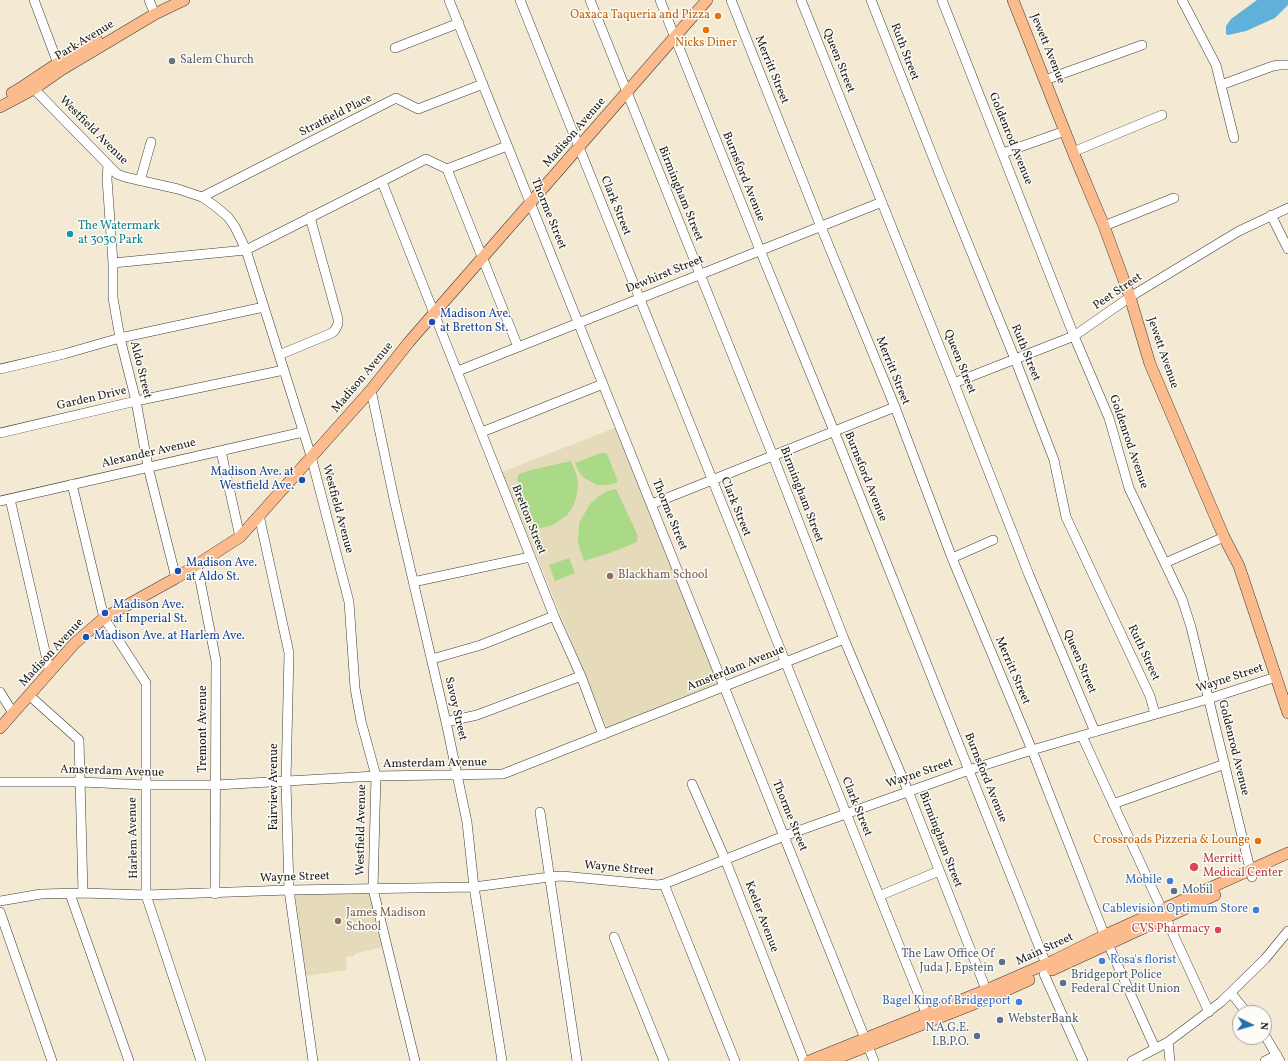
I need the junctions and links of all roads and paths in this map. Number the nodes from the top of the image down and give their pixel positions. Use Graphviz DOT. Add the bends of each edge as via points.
graph roads {
  1 [pos="34,0"];
  2 [pos="167,0"];
  3 [pos="184,0"];
  4 [pos="449,0"];
  5 [pos="520,0"];
  6 [pos="590,0"];
  7 [pos="660,0"];
  8 [pos="707,0"];
  9 [pos="731,0"];
  10 [pos="801,0"];
  11 [pos="871,0"];
  12 [pos="942,0"];
  13 [pos="1014,0"];
  14 [pos="1182,0"];
  15 [pos="152,7"];
  16 [pos="459,23"];
  17 [pos="675,38"];
  18 [pos="1142,45"];
  19 [pos="395,48"];
  20 [pos="1288,65"];
  21 [pos="59,66"];
  22 [pos="1045,80"];
  23 [pos="483,84"];
  24 [pos="32,85"];
  25 [pos="1221,85"];
  26 [pos="627,93"];
  27 [pos="0,98"];
  28 [pos="0,107"];
  29 [pos="1162,115"];
  30 [pos="1065,131"];
  31 [pos="1234,138"];
  32 [pos="151,142"];
  33 [pos="507,146"];
  34 [pos="579,148"];
  35 [pos="1073,152"];
  36 [pos="1003,153"];
  37 [pos="108,165"];
  38 [pos="447,169"];
  39 [pos="140,181"];
  40 [pos="382,182"];
  41 [pos="202,197"];
  42 [pos="1174,198"];
  43 [pos="882,202"];
  44 [pos="531,204"];
  45 [pos="1288,208"];
  46 [pos="1271,215"];
  47 [pos="310,217"];
  48 [pos="1104,226"];
  49 [pos="821,227"];
  50 [pos="1288,249"];
  51 [pos="246,250"];
  52 [pos="760,250"];
  53 [pos="483,258"];
  54 [pos="113,263"];
  55 [pos="700,274"];
  56 [pos="1130,297"];
  57 [pos="639,299"];
  58 [pos="264,307"];
  59 [pos="434,313"];
  60 [pos="579,323"];
  61 [pos="1074,336"];
  62 [pos="120,338"];
  63 [pos="518,347"];
  64 [pos="279,355"];
  65 [pos="1015,360"];
  66 [pos="0,368"];
  67 [pos="284,370"];
  68 [pos="458,371"];
  69 [pos="954,383"];
  70 [pos="603,384"];
  71 [pos="371,390"];
  72 [pos="136,401"];
  73 [pos="895,407"];
  74 [pos="303,432"];
  75 [pos="482,432"];
  76 [pos="834,432"];
  77 [pos="0,433"];
  78 [pos="221,451"];
  79 [pos="311,456"];
  80 [pos="773,456"];
  81 [pos="148,466"];
  82 [pos="712,481"];
  83 [pos="72,484"];
  84 [pos="10,499"];
  85 [pos="0,501"];
  86 [pos="652,504"];
  87 [pos="259,515"];
  88 [pos="240,536"];
  89 [pos="1224,537"];
  90 [pos="993,540"];
  91 [pos="530,557"];
  92 [pos="952,558"];
  93 [pos="1165,563"];
  94 [pos="196,565"];
  95 [pos="176,578"];
  96 [pos="413,582"];
  97 [pos="554,616"];
  98 [pos="104,618"];
  99 [pos="844,639"];
  100 [pos="432,659"];
  101 [pos="785,662"];
  102 [pos="50,673"];
  103 [pos="581,676"];
  104 [pos="1276,677"];
  105 [pos="724,686"];
  106 [pos="0,692"];
  107 [pos="30,696"];
  108 [pos="1208,699"];
  109 [pos="12,713"];
  110 [pos="1288,713"];
  111 [pos="1155,714"];
  112 [pos="446,722"];
  113 [pos="0,728"];
  114 [pos="1095,732"];
  115 [pos="603,735"];
  116 [pos="1082,736"];
  117 [pos="1032,750"];
  118 [pos="1225,764"];
  119 [pos="969,770"];
  120 [pos="458,775"];
  121 [pos="376,776"];
  122 [pos="0,782"];
  123 [pos="81,782"];
  124 [pos="286,782"];
  125 [pos="692,784"];
  126 [pos="145,786"];
  127 [pos="216,786"];
  128 [pos="908,791"];
  129 [pos="1113,804"];
  130 [pos="540,812"];
  131 [pos="846,814"];
  132 [pos="784,836"];
  133 [pos="1288,853"];
  134 [pos="725,859"];
  135 [pos="1288,861"];
  136 [pos="939,871"];
  137 [pos="1251,874"];
  138 [pos="549,877"];
  139 [pos="664,884"];
  140 [pos="474,887"];
  141 [pos="373,889"];
  142 [pos="289,890"];
  143 [pos="83,893"];
  144 [pos="70,894"];
  145 [pos="215,894"];
  146 [pos="146,896"];
  147 [pos="879,896"];
  148 [pos="0,901"];
  149 [pos="0,912"];
  150 [pos="1164,914"];
  151 [pos="1288,931"];
  152 [pos="614,937"];
  153 [pos="1106,940"];
  154 [pos="1045,969"];
  155 [pos="1231,993"];
  156 [pos="988,994"];
  157 [pos="1241,1005"];
  158 [pos="1209,1012"];
  159 [pos="928,1018"];
  160 [pos="867,1042"];
  161 [pos="1168,1042"];
  162 [pos="1271,1045"];
  163 [pos="1155,1048"];
  164 [pos="1279,1058"];
  165 [pos="52,1061"];
  166 [pos="129,1061"];
  167 [pos="201,1061"];
  168 [pos="313,1061"];
  169 [pos="415,1061"];
  170 [pos="502,1061"];
  171 [pos="577,1061"];
  172 [pos="664,1061"];
  173 [pos="735,1061"];
  174 [pos="804,1061"];
  175 [pos="809,1061"];
  176 [pos="830,1061"];
  177 [pos="874,1061"];
  178 [pos="1083,1061"];
  179 [pos="1132,1061"];
  180 [pos="1170,1061"];
  181 [pos="1265,1061"];
  1 -- 21 [label="street"];
  2 -- 15 [label="main road, Park Avenue"];
  3 -- 15 [label="main road, Park Avenue"];
  4 -- 16 [label="street, Thorme Street"];
  5 -- 34 [label="street, Clark Street"];
  6 -- 26 [label="street, Birmingham Street"];
  7 -- 17 [label="street, Burnsford Avenue"];
  8 -- 17 [label="main road, Madison Avenue"];
  9 -- 49 [label="street, Merritt Street"];
  10 -- 43 [label="street, Queen Street"];
  11 -- 65 [label="street, Ruth Street"];
  12 -- 36 [label="street, Goldenrod Avenue"];
  13 -- 22 [label="main road, Jewett Avenue"];
  14 -- 25 [label="street" via="1216,65"];
  15 -- 21 [label="main road, Park Avenue"];
  16 -- 19 [label="street"];
  16 -- 23 [label="street, Thorme Street"];
  17 -- 26 [label="main road, Madison Avenue"];
  17 -- 52 [label="street, Burnsford Avenue"];
  18 -- 22 [label="street"];
  20 -- 25 [label="street" via="1273,66"];
  21 -- 24 [label="main road, Park Avenue"];
  22 -- 30 [label="main road, Jewett Avenue"];
  23 -- 33 [label="street, Thorme Street"];
  23 -- 41 [label="street, Stratfield Place" via="418,109 396,98"];
  24 -- 27 [label="main road, Park Avenue"];
  24 -- 28 [label="main road, Park Avenue"];
  24 -- 37 [label="street, Westfield Avenue"];
  25 -- 31 [label="street"];
  26 -- 34 [label="main road, Madison Avenue"];
  26 -- 55 [label="street, Birmingham Street"];
  29 -- 35 [label="street"];
  30 -- 35 [label="main road, Jewett Avenue"];
  30 -- 36 [label="street"];
  32 -- 39 [label="street"];
  33 -- 38 [label="street"];
  33 -- 44 [label="street, Thorme Street"];
  34 -- 44 [label="main road, Madison Avenue"];
  34 -- 57 [label="street, Clark Street"];
  35 -- 48 [label="main road, Jewett Avenue"];
  36 -- 61 [label="street, Goldenrod Avenue"];
  37 -- 39 [label="street, Westfield Avenue" via="117,174"];
  37 -- 54 [label="street, Aldo Street"];
  38 -- 40 [label="street" via="426,160"];
  38 -- 53 [label="street"];
  39 -- 41 [label="street, Westfield Avenue"];
  40 -- 47 [label="street"];
  40 -- 59 [label="street, Bretton Street"];
  41 -- 51 [label="street, Westfield Avenue" via="228,217"];
  42 -- 48 [label="street"];
  43 -- 49 [label="street, Dewhirst Street"];
  43 -- 69 [label="street, Queen Street"];
  44 -- 53 [label="main road, Madison Avenue"];
  44 -- 60 [label="street, Thorme Street"];
  45 -- 46 [label="street, Peet Street"];
  46 -- 50 [label="street"];
  46 -- 56 [label="street, Peet Street" via="1239,231"];
  47 -- 51 [label="street"];
  47 -- 64 [label="street" via="338,324 332,333"];
  48 -- 56 [label="main road, Jewett Avenue"];
  49 -- 52 [label="street, Dewhirst Street"];
  49 -- 73 [label="street, Merritt Street"];
  51 -- 54 [label="street"];
  51 -- 58 [label="street, Westfield Avenue"];
  52 -- 55 [label="street, Dewhirst Street"];
  52 -- 76 [label="street, Burnsford Avenue"];
  53 -- 59 [label="main road, Madison Avenue"];
  53 -- 63 [label="street"];
  54 -- 62 [label="street, Aldo Street" via="113,298"];
  55 -- 57 [label="street, Dewhirst Street"];
  55 -- 80 [label="street, Birmingham Street"];
  56 -- 61 [label="street, Peet Street"];
  56 -- 89 [label="main road, Jewett Avenue" via="1150,364"];
  57 -- 60 [label="street, Dewhirst Street"];
  57 -- 82 [label="street, Clark Street"];
  58 -- 62 [label="street"];
  58 -- 64 [label="street, Westfield Avenue"];
  59 -- 68 [label="street, Bretton Street"];
  59 -- 71 [label="main road, Madison Avenue"];
  60 -- 63 [label="street, Dewhirst Street"];
  60 -- 70 [label="street, Thorme Street"];
  61 -- 65 [label="street, Peet Street"];
  61 -- 93 [label="street, Goldenrod Avenue" via="1109,418 1129,488"];
  62 -- 66 [label="street"];
  62 -- 72 [label="street, Aldo Street"];
  63 -- 68 [label="street, Dewhirst Street"];
  64 -- 67 [label="street, Westfield Avenue"];
  65 -- 69 [label="street, Peet Street"];
  65 -- 111 [label="street, Ruth Street" via="1054,460 1066,517 1150,696"];
  67 -- 72 [label="street, Garden Drive"];
  67 -- 74 [label="street, Westfield Avenue"];
  68 -- 75 [label="street, Bretton Street"];
  69 -- 114 [label="street, Queen Street" via="1029,575"];
  70 -- 75 [label="street"];
  70 -- 86 [label="street, Thorme Street"];
  71 -- 79 [label="main road, Madison Avenue"];
  71 -- 96 [label="street, Savoy Street"];
  72 -- 77 [label="street, Garden Drive"];
  72 -- 81 [label="street, Aldo Street"];
  73 -- 76 [label="street"];
  73 -- 92 [label="street, Merritt Street"];
  74 -- 78 [label="street, Alexander Avenue"];
  74 -- 79 [label="street, Westfield Avenue"];
  75 -- 91 [label="street, Bretton Street"];
  76 -- 80 [label="street"];
  76 -- 119 [label="street, Burnsford Avenue"];
  78 -- 81 [label="street, Alexander Avenue"];
  78 -- 88 [label="street"];
  79 -- 87 [label="main road, Madison Avenue"];
  79 -- 121 [label="street, Westfield Avenue" via="349,602 355,688"];
  80 -- 82 [label="street"];
  80 -- 99 [label="street, Birmingham Street"];
  81 -- 83 [label="street, Alexander Avenue"];
  81 -- 95 [label="street, Aldo Street"];
  82 -- 86 [label="street"];
  82 -- 101 [label="street, Clark Street"];
  83 -- 84 [label="street, Alexander Avenue"];
  83 -- 98 [label="street, Harlem Avenue"];
  84 -- 85 [label="street, Alexander Avenue"];
  84 -- 102 [label="street"];
  86 -- 105 [label="street, Thorme Street"];
  87 -- 88 [label="main road, Madison Avenue"];
  87 -- 124 [label="street, Fairview Avenue" via="289,653"];
  88 -- 94 [label="main road, Madison Avenue"];
  89 -- 93 [label="street"];
  89 -- 104 [label="main road, Jewett Avenue" via="1239,566"];
  90 -- 92 [label="street"];
  91 -- 96 [label="street"];
  91 -- 97 [label="street, Bretton Street"];
  92 -- 117 [label="street, Merritt Street"];
  93 -- 108 [label="street, Goldenrod Avenue" via="1182,599 1191,627"];
  94 -- 95 [label="main road, Madison Avenue"];
  94 -- 127 [label="street, Tremont Avenue" via="216,661"];
  95 -- 98 [label="main road, Madison Avenue"];
  96 -- 100 [label="street, Savoy Street"];
  97 -- 100 [label="street" via="481,646"];
  97 -- 103 [label="street, Bretton Street"];
  98 -- 102 [label="main road, Madison Avenue" via="75,643"];
  98 -- 126 [label="street, Harlem Avenue" via="146,683"];
  99 -- 101 [label="street, Amsterdam Avenue"];
  99 -- 128 [label="street, Birmingham Street"];
  100 -- 112 [label="street, Savoy Street"];
  101 -- 105 [label="street, Amsterdam Avenue"];
  101 -- 131 [label="street, Clark Street"];
  102 -- 107 [label="main road, Madison Avenue"];
  103 -- 112 [label="street" via="477,715"];
  103 -- 115 [label="street, Bretton Street"];
  104 -- 108 [label="street, Wayne Street"];
  104 -- 110 [label="main road, Jewett Avenue"];
  105 -- 115 [label="street, Amsterdam Avenue"];
  105 -- 132 [label="street, Thorme Street"];
  106 -- 109 [label="street"];
  107 -- 109 [label="main road, Madison Avenue"];
  107 -- 123 [label="street" via="79,740"];
  108 -- 111 [label="street, Wayne Street"];
  108 -- 118 [label="street, Goldenrod Avenue"];
  109 -- 113 [label="main road, Madison Avenue"];
  111 -- 114 [label="street, Wayne Street"];
  112 -- 120 [label="street, Savoy Street"];
  114 -- 116 [label="street, Wayne Street"];
  115 -- 120 [label="street, Amsterdam Avenue" via="503,774"];
  116 -- 117 [label="street, Wayne Street"];
  116 -- 129 [label="street"];
  117 -- 119 [label="street, Wayne Street"];
  117 -- 153 [label="street, Merritt Street"];
  118 -- 129 [label="street"];
  118 -- 137 [label="street, Goldenrod Avenue"];
  119 -- 128 [label="street, Wayne Street"];
  119 -- 154 [label="street, Burnsford Avenue"];
  120 -- 121 [label="street, Amsterdam Avenue"];
  120 -- 140 [label="street, Savoy Street" via="467,822"];
  121 -- 124 [label="street, Amsterdam Avenue"];
  121 -- 141 [label="street, Westfield Avenue"];
  122 -- 123 [label="street, Amsterdam Avenue"];
  123 -- 126 [label="street, Amsterdam Avenue"];
  123 -- 143 [label="street"];
  124 -- 127 [label="street, Amsterdam Avenue"];
  124 -- 142 [label="street, Fairview Avenue"];
  125 -- 134 [label="street, Keeler Avenue"];
  126 -- 127 [label="street, Amsterdam Avenue"];
  126 -- 146 [label="street, Harlem Avenue"];
  127 -- 145 [label="street, Tremont Avenue"];
  128 -- 131 [label="street, Wayne Street"];
  128 -- 136 [label="street, Birmingham Street"];
  129 -- 150 [label="street"];
  130 -- 138 [label="street"];
  131 -- 132 [label="street, Wayne Street"];
  131 -- 147 [label="street, Clark Street"];
  132 -- 134 [label="street, Wayne Street"];
  132 -- 160 [label="street, Thorme Street"];
  133 -- 137 [label="main road, Main Street"];
  134 -- 139 [label="street, Wayne Street"];
  134 -- 174 [label="street, Keeler Avenue"];
  135 -- 137 [label="main road, Main Street"];
  136 -- 147 [label="street"];
  136 -- 156 [label="street, Birmingham Street"];
  137 -- 150 [label="main road, Main Street"];
  138 -- 139 [label="street, Wayne Street"];
  138 -- 140 [label="street, Wayne Street"];
  138 -- 171 [label="street"];
  139 -- 173 [label="street"];
  140 -- 141 [label="street, Wayne Street"];
  140 -- 170 [label="street, Savoy Street"];
  141 -- 142 [label="street, Wayne Street"];
  141 -- 169 [label="street, Westfield Avenue"];
  142 -- 145 [label="street, Wayne Street"];
  142 -- 168 [label="street, Fairview Avenue"];
  143 -- 144 [label="street, Wayne Street"];
  143 -- 146 [label="street, Wayne Street"];
  144 -- 148 [label="street, Wayne Street" via="41,894"];
  144 -- 166 [label="street"];
  145 -- 146 [label="street, Wayne Street"];
  146 -- 167 [label="street, Harlem Avenue"];
  147 -- 159 [label="street, Clark Street"];
  149 -- 165 [label="street"];
  150 -- 153 [label="main road, Main Street"];
  150 -- 158 [label="street"];
  151 -- 155 [label="street"];
  152 -- 172 [label="street"];
  153 -- 154 [label="main road, Main Street"];
  153 -- 163 [label="street, Merritt Street"];
  154 -- 156 [label="main road, Main Street"];
  154 -- 178 [label="street, Burnsford Avenue"];
  155 -- 157 [label="street"];
  155 -- 158 [label="street"];
  156 -- 159 [label="main road, Main Street"];
  158 -- 161 [label="street"];
  159 -- 160 [label="main road, Main Street"];
  160 -- 175 [label="main road, Main Street"];
  160 -- 176 [label="main road, Main Street"];
  160 -- 177 [label="street, Thorme Street"];
  161 -- 163 [label="street"];
  161 -- 180 [label="street"];
  162 -- 164 [label="street"];
  163 -- 179 [label="street"];
  164 -- 181 [label="street"];
}
